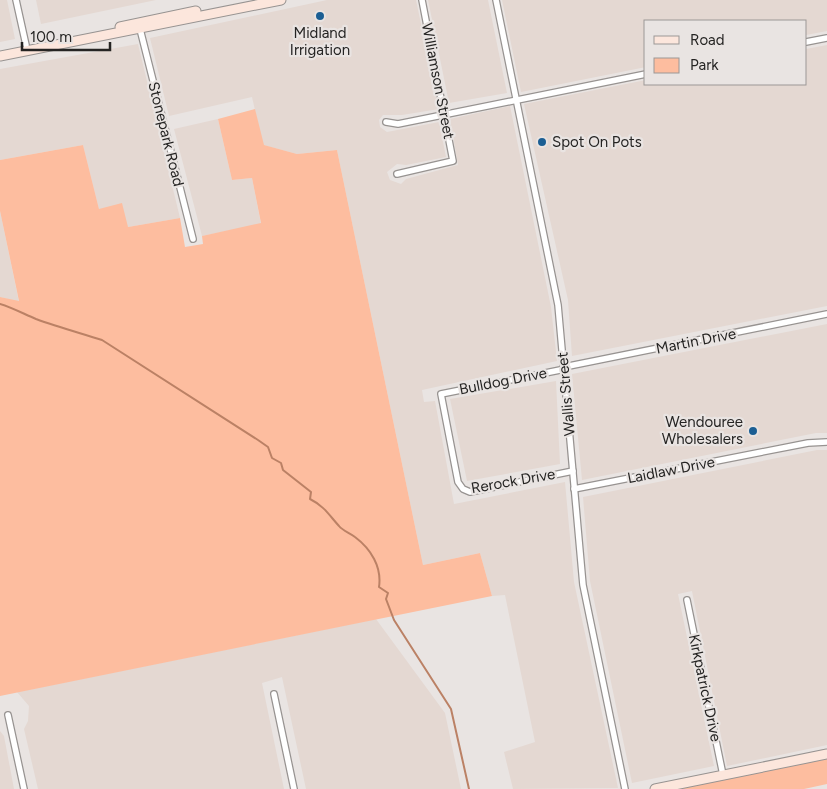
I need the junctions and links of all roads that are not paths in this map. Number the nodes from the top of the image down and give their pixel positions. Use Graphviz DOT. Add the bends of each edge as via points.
graph roads {
  1 [pos="16,0"];
  2 [pos="251,0"];
  3 [pos="281,0"];
  4 [pos="422,0"];
  5 [pos="496,0"];
  6 [pos="139,26"];
  7 [pos="827,38"];
  8 [pos="807,42"];
  9 [pos="26,48"];
  10 [pos="0,51"];
  11 [pos="0,56"];
  12 [pos="644,74"];
  13 [pos="517,100"];
  14 [pos="445,114"];
  15 [pos="386,122"];
  16 [pos="397,174"];
  17 [pos="193,239"];
  18 [pos="827,314"];
  19 [pos="565,368"];
  20 [pos="441,394"];
  21 [pos="827,442"];
  22 [pos="572,471"];
  23 [pos="574,490"];
  24 [pos="687,600"];
  25 [pos="274,694"];
  26 [pos="8,715"];
  27 [pos="827,754"];
  28 [pos="724,775"];
  29 [pos="24,789"];
  30 [pos="294,789"];
  31 [pos="625,789"];
  32 [pos="655,789"];
  1 -- 9 [label="street"];
  2 -- 6 [label="main road"];
  3 -- 6 [label="main road"];
  4 -- 14 [label="street, Williamson Street"];
  5 -- 13 [label="street, Wallis Street"];
  6 -- 9 [label="main road"];
  6 -- 17 [label="street, Stonepark Road"];
  7 -- 8 [label="street"];
  9 -- 10 [label="main road"];
  9 -- 11 [label="main road"];
  12 -- 13 [label="street"];
  13 -- 14 [label="street"];
  13 -- 19 [label="street, Wallis Street" via="558,305"];
  14 -- 15 [label="street" via="398,124"];
  14 -- 16 [label="street, Williamson Street" via="453,161"];
  18 -- 19 [label="street, Martin Drive"];
  19 -- 20 [label="street, Bulldog Drive"];
  19 -- 22 [label="street, Wallis Street"];
  20 -- 22 [label="street, Rerock Drive" via="458,482 463,490 470,492"];
  21 -- 23 [label="street, Laidlaw Drive" via="808,442"];
  22 -- 23 [label="street, Wallis Street"];
  23 -- 31 [label="street, Wallis Street" via="583,585"];
  24 -- 28 [label="street, Kirkpatrick Drive"];
  25 -- 30 [label="street"];
  26 -- 29 [label="street"];
  27 -- 28 [label="main road"];
  28 -- 32 [label="main road"];
}
